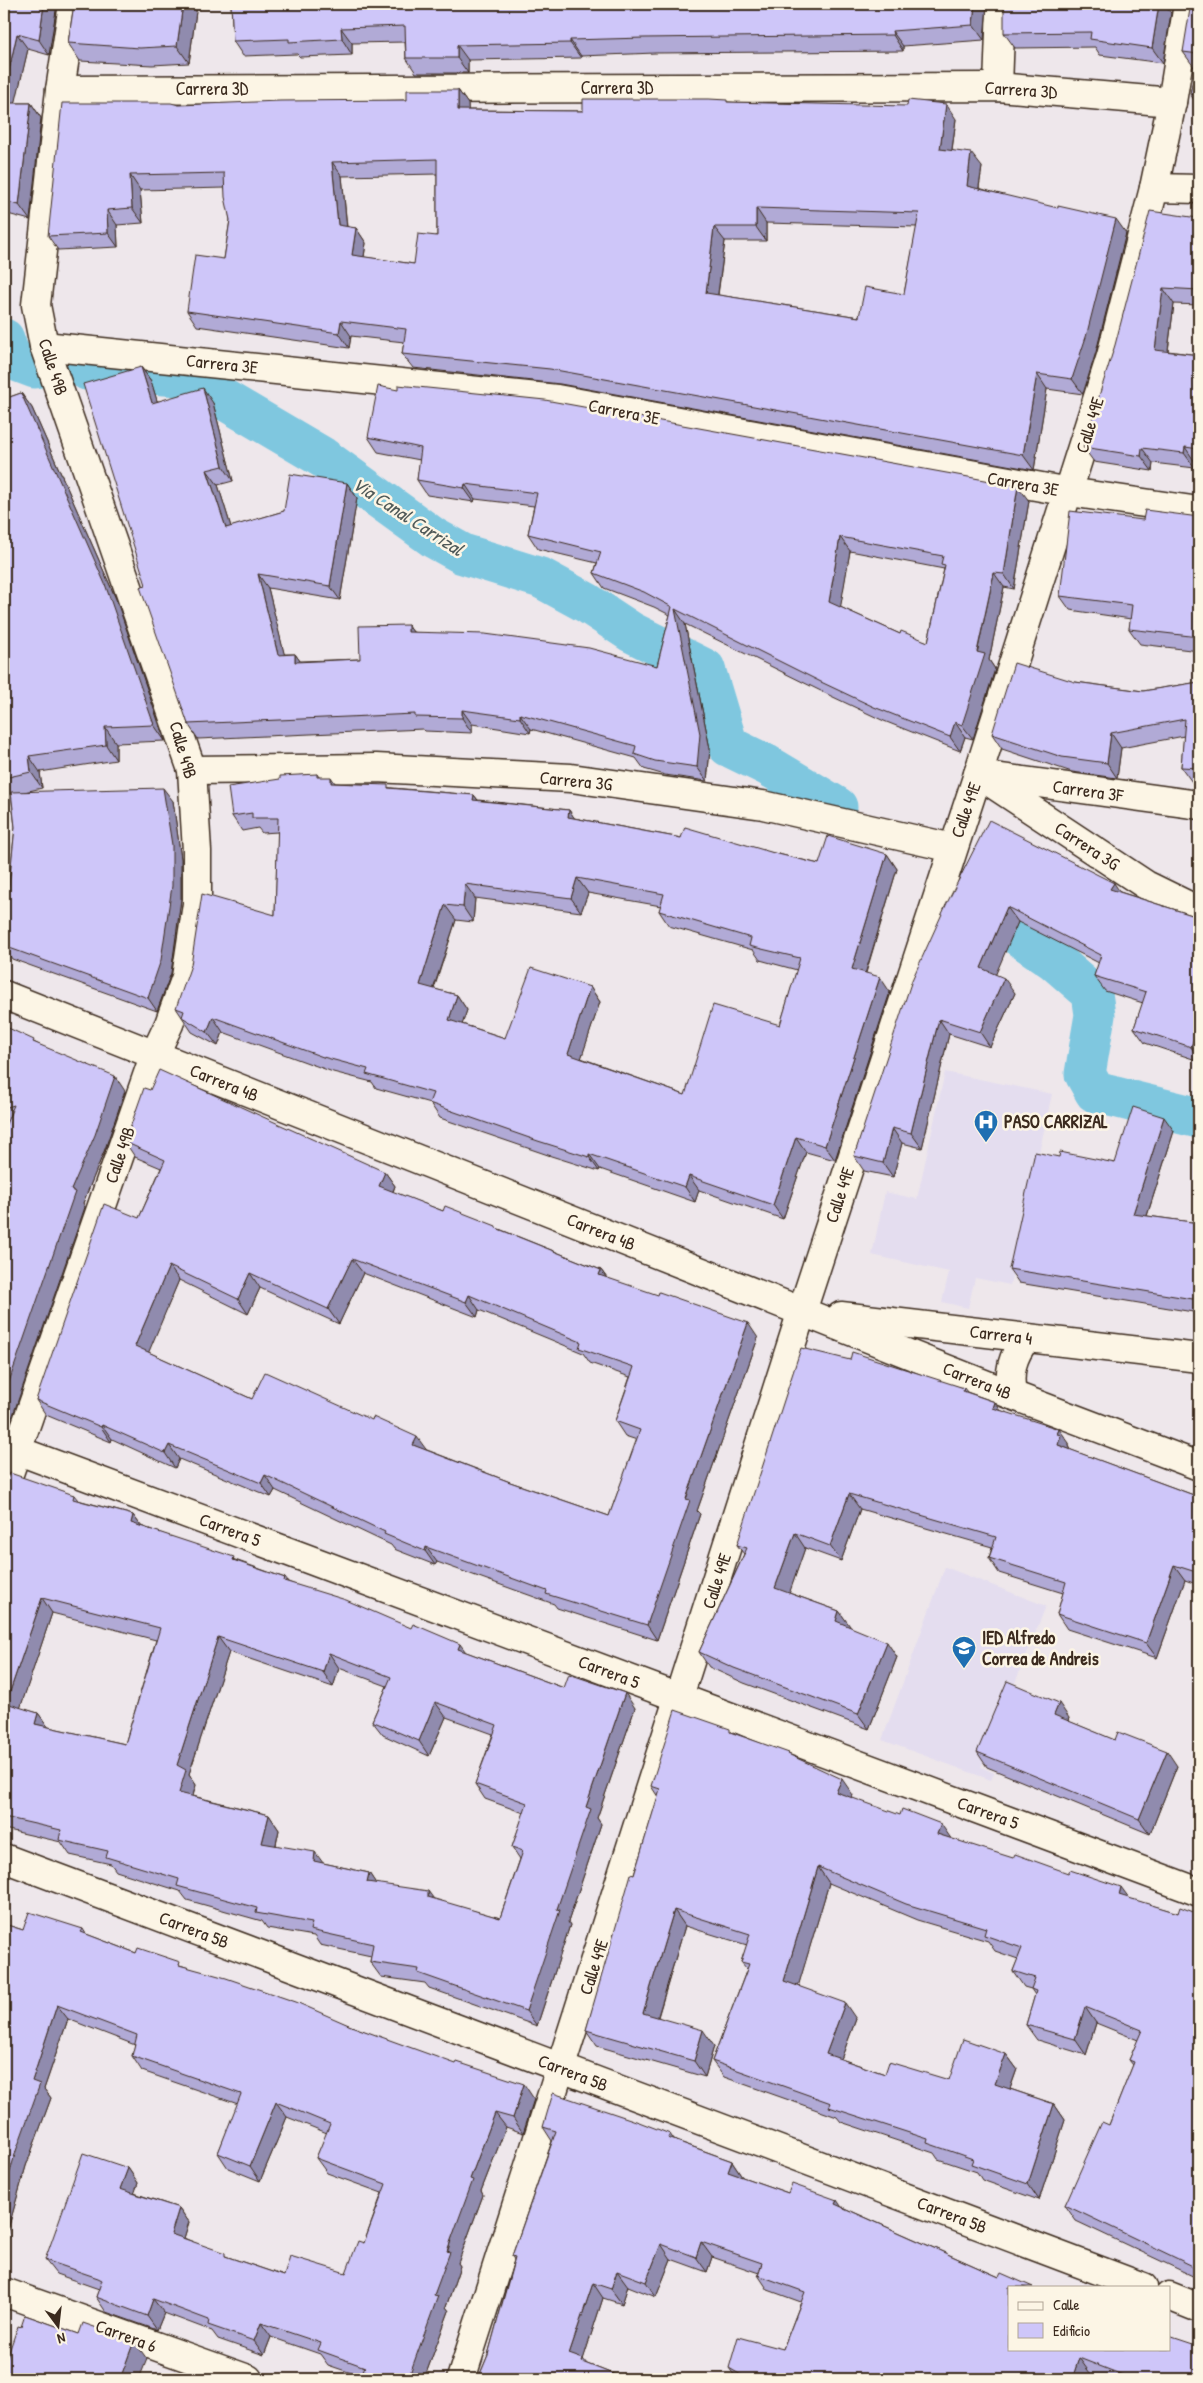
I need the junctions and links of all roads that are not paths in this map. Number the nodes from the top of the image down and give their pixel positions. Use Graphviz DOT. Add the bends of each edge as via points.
graph roads {
  1 [pos="73,4"];
  2 [pos="1001,4"];
  3 [pos="1188,4"];
  4 [pos="998,87"];
  5 [pos="60,90"];
  6 [pos="1172,102"];
  7 [pos="1154,188"];
  8 [pos="1199,189"];
  9 [pos="44,346"];
  10 [pos="1069,492"];
  11 [pos="1199,511"];
  12 [pos="192,770"];
  13 [pos="978,774"];
  14 [pos="1199,805"];
  15 [pos="953,848"];
  16 [pos="1199,911"];
  17 [pos="4,995"];
  18 [pos="154,1056"];
  19 [pos="802,1311"];
  20 [pos="1026,1338"];
  21 [pos="1199,1358"];
  22 [pos="1012,1395"];
  23 [pos="18,1451"];
  24 [pos="1199,1466"];
  25 [pos="4,1488"];
  26 [pos="680,1698"];
  27 [pos="4,1858"];
  28 [pos="1199,1892"];
  29 [pos="561,2069"];
  30 [pos="1140,2286"];
  31 [pos="4,2292"];
  32 [pos="1170,2296"];
  33 [pos="1199,2308"];
  34 [pos="248,2379"];
  35 [pos="461,2379"];
  1 -- 5 [label="street, Calle 49B"];
  2 -- 4 [label="street"];
  3 -- 6 [label="street, Calle 49E"];
  4 -- 5 [label="street, Carrera 3D"];
  4 -- 6 [label="street, Carrera 3D"];
  5 -- 9 [label="street, Calle 49B" via="36,305"];
  6 -- 7 [label="street, Calle 49E"];
  7 -- 8 [label="street"];
  7 -- 10 [label="street, Calle 49E" via="1111,356"];
  9 -- 10 [label="street, Carrera 3E" via="557,399"];
  9 -- 12 [label="street, Calle 49B"];
  10 -- 11 [label="street, Carrera 3E"];
  10 -- 13 [label="street, Calle 49E"];
  12 -- 15 [label="street, Carrera 3G" via="376,768 571,778 763,805"];
  12 -- 18 [label="street, Calle 49B" via="197,904 186,977"];
  13 -- 14 [label="street, Carrera 3F"];
  13 -- 15 [label="street, Calle 49E"];
  13 -- 16 [label="street, Carrera 3G" via="1146,885"];
  15 -- 19 [label="street, Calle 49E"];
  17 -- 18 [label="street, Carrera 4B"];
  18 -- 19 [label="street, Carrera 4B"];
  18 -- 23 [label="street, Calle 49B"];
  19 -- 20 [label="street, Carrera 4"];
  19 -- 22 [label="street, Carrera 4B"];
  19 -- 26 [label="street, Calle 49E"];
  20 -- 21 [label="street, Carrera 4"];
  20 -- 22 [label="street" via="1011,1365"];
  22 -- 24 [label="street, Carrera 4B"];
  23 -- 25 [label="street, Calle 49B"];
  23 -- 26 [label="street, Carrera 5"];
  26 -- 28 [label="street, Carrera 5"];
  26 -- 29 [label="street, Calle 49E"];
  27 -- 29 [label="street, Carrera 5B"];
  29 -- 30 [label="street, Carrera 5B"];
  29 -- 35 [label="street, Calle 49E"];
  31 -- 34 [label="street, Carrera 6"];
  32 -- 33 [label="street"];
}
